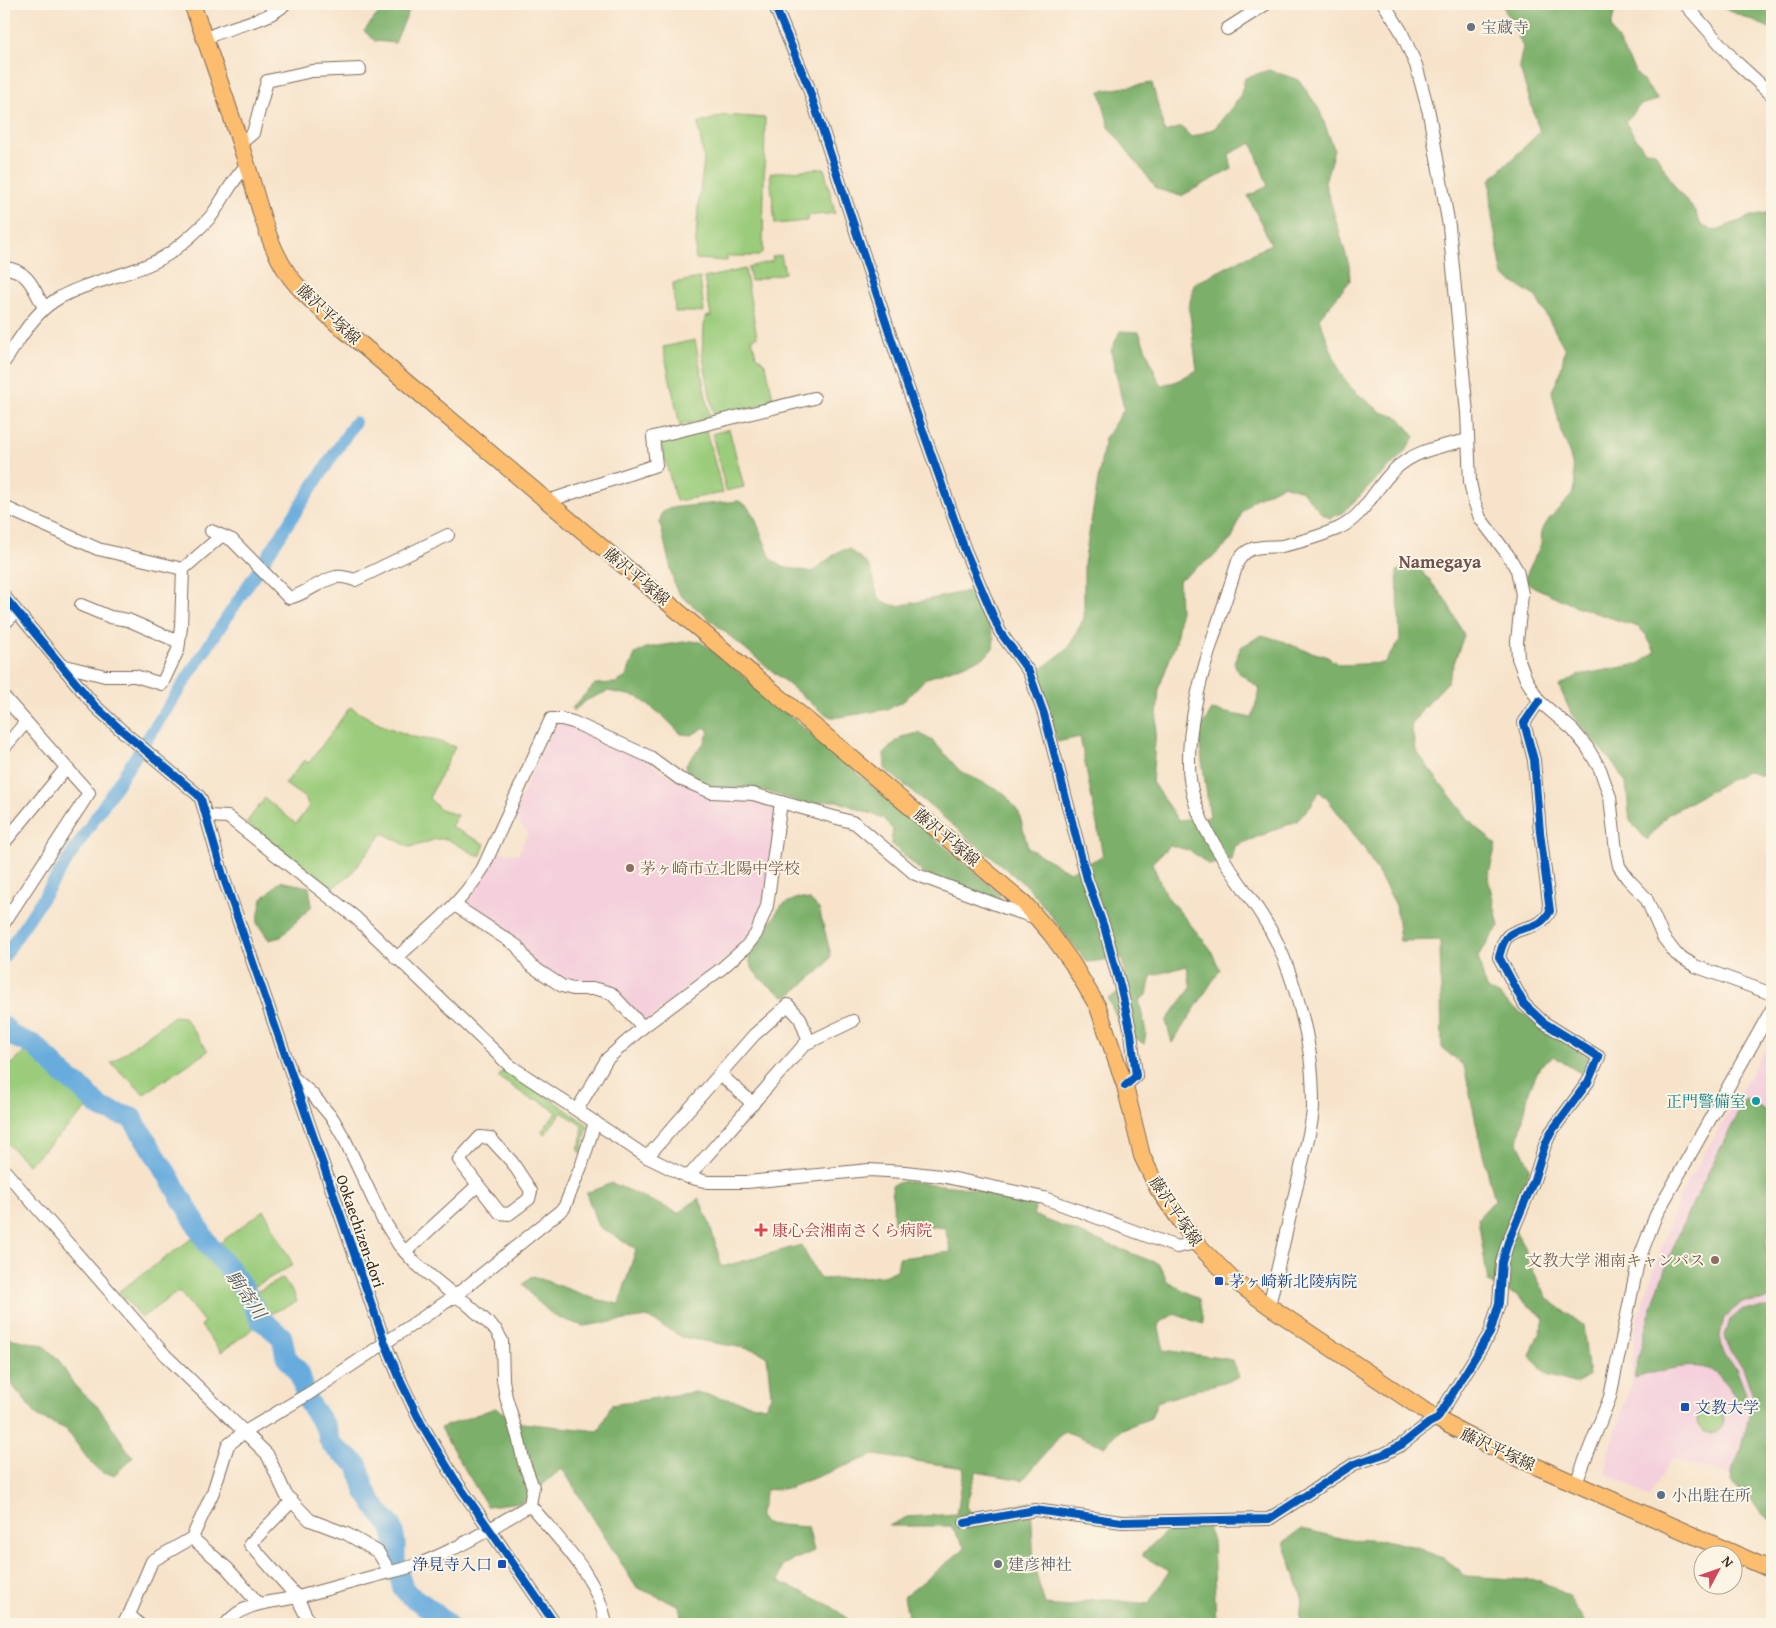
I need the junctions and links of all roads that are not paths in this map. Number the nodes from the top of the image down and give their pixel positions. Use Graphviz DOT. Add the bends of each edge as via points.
graph roads {
  1 [pos="192,4"];
  2 [pos="285,4"];
  3 [pos="774,4"];
  4 [pos="1266,4"];
  5 [pos="1384,4"];
  6 [pos="1685,4"];
  7 [pos="1227,29"];
  8 [pos="205,39"];
  9 [pos="360,69"];
  10 [pos="1772,96"];
  11 [pos="240,144"];
  12 [pos="247,166"];
  13 [pos="4,268"];
  14 [pos="44,308"];
  15 [pos="4,362"];
  16 [pos="814,398"];
  17 [pos="1468,440"];
  18 [pos="548,501"];
  19 [pos="4,507"];
  20 [pos="448,535"];
  21 [pos="183,569"];
  22 [pos="4,596"];
  23 [pos="81,605"];
  24 [pos="16,612"];
  25 [pos="4,624"];
  26 [pos="179,642"];
  27 [pos="61,666"];
  28 [pos="4,697"];
  29 [pos="1539,701"];
  30 [pos="26,722"];
  31 [pos="4,748"];
  32 [pos="66,768"];
  33 [pos="781,802"];
  34 [pos="206,816"];
  35 [pos="4,843"];
  36 [pos="456,906"];
  37 [pos="1037,918"];
  38 [pos="4,923"];
  39 [pos="396,958"];
  40 [pos="1772,994"];
  41 [pos="1772,1009"];
  42 [pos="853,1021"];
  43 [pos="643,1027"];
  44 [pos="809,1042"];
  45 [pos="720,1074"];
  46 [pos="293,1077"];
  47 [pos="1124,1086"];
  48 [pos="753,1104"];
  49 [pos="577,1110"];
  50 [pos="595,1122"];
  51 [pos="647,1157"];
  52 [pos="4,1170"];
  53 [pos="688,1177"];
  54 [pos="478,1185"];
  55 [pos="1196,1243"];
  56 [pos="404,1252"];
  57 [pos="455,1296"];
  58 [pos="1268,1306"];
  59 [pos="385,1343"];
  60 [pos="1437,1419"];
  61 [pos="243,1433"];
  62 [pos="1576,1483"];
  63 [pos="292,1501"];
  64 [pos="530,1505"];
  65 [pos="965,1523"];
  66 [pos="489,1529"];
  67 [pos="192,1538"];
  68 [pos="1772,1570"];
  69 [pos="395,1571"];
  70 [pos="297,1597"];
  71 [pos="258,1603"];
  72 [pos="126,1620"];
  73 [pos="138,1624"];
  74 [pos="226,1624"];
  75 [pos="310,1624"];
  76 [pos="555,1624"];
  77 [pos="606,1624"];
  1 -- 8 [label="main road, 藤沢平塚線"];
  2 -- 8 [label="street" via="275,12"];
  3 -- 47 [label="street" via="808,86 964,550 1000,632 1029,672 1044,714 1131,1033 1136,1076"];
  4 -- 7 [label="street"];
  5 -- 17 [label="street" via="1402,31 1416,65 1429,113 1449,226"];
  6 -- 10 [label="street" via="1735,62"];
  8 -- 11 [label="main road, 藤沢平塚線"];
  9 -- 11 [label="street" via="312,71 267,81 253,133"];
  11 -- 12 [label="main road, 藤沢平塚線"];
  12 -- 14 [label="street" via="211,216 169,253 68,293"];
  12 -- 18 [label="main road, 藤沢平塚線" via="262,221 289,276 336,323"];
  13 -- 14 [label="street" via="21,272 29,279"];
  14 -- 15 [label="street"];
  16 -- 18 [label="street" via="653,438 656,465"];
  17 -- 29 [label="street" via="1470,482 1480,518 1517,570 1522,594 1518,658"];
  17 -- 58 [label="street" via="1437,447 1405,461 1392,472 1359,514 1339,528 1313,538 1252,549 1243,554 1238,561 1206,666 1192,724 1189,765 1194,800 1202,824 1278,944 1300,1010 1310,1057 1313,1108"];
  18 -- 37 [label="main road, 藤沢平塚線" via="1024,903"];
  19 -- 21 [label="street" via="98,549"];
  20 -- 21 [label="street" via="355,580 335,577 289,598 232,540 216,534"];
  21 -- 26 [label="street"];
  22 -- 24 [label="street, Ookaechizen-dori"];
  23 -- 26 [label="street" via="110,617 128,620"];
  24 -- 25 [label="street"];
  24 -- 27 [label="street, Ookaechizen-dori"];
  26 -- 27 [label="street" via="162,684 135,676 105,676"];
  27 -- 34 [label="street, Ookaechizen-dori" via="95,706 198,795"];
  28 -- 30 [label="street"];
  29 -- 40 [label="street" via="1573,730 1600,769 1610,797 1619,866 1646,898 1663,937 1676,954 1695,966"];
  29 -- 60 [label="street" via="1524,723 1534,760 1550,911 1545,921 1509,935 1499,957 1524,1004 1543,1022 1599,1057 1588,1082 1545,1145 1502,1262 1499,1302 1490,1333"];
  30 -- 31 [label="street"];
  30 -- 32 [label="street"];
  32 -- 35 [label="street"];
  32 -- 38 [label="street" via="89,793"];
  33 -- 36 [label="street" via="753,794 711,792 680,779 650,757 573,722 550,720 483,868"];
  33 -- 37 [label="street" via="855,823 915,874"];
  33 -- 43 [label="street" via="767,906 756,934 721,969"];
  34 -- 39 [label="street" via="228,817 333,898"];
  34 -- 46 [label="street, Ookaechizen-dori" via="224,879"];
  36 -- 39 [label="street"];
  36 -- 43 [label="street" via="517,946 530,965 562,986 611,993"];
  37 -- 47 [label="main road, 藤沢平塚線" via="1072,963 1098,1007"];
  39 -- 49 [label="street" via="509,1065"];
  41 -- 62 [label="street" via="1656,1215 1638,1262 1610,1397"];
  42 -- 44 [label="street"];
  43 -- 49 [label="street" via="607,1059"];
  44 -- 45 [label="street" via="800,1018 788,1005 754,1035"];
  44 -- 48 [label="street"];
  45 -- 48 [label="street"];
  45 -- 51 [label="street"];
  46 -- 56 [label="street" via="333,1119 382,1218"];
  46 -- 59 [label="street, Ookaechizen-dori"];
  47 -- 55 [label="main road, 藤沢平塚線" via="1142,1156 1158,1189"];
  48 -- 53 [label="street"];
  49 -- 50 [label="street"];
  50 -- 51 [label="street"];
  50 -- 57 [label="street" via="564,1208"];
  51 -- 53 [label="street"];
  52 -- 61 [label="street" via="165,1355"];
  53 -- 55 [label="street" via="708,1182 747,1182 869,1170 941,1176 1044,1198 1177,1247"];
  54 -- 54 [label="street" via="500,1213 509,1214 530,1199 531,1191 512,1162 490,1138 480,1137 459,1160"];
  54 -- 56 [label="street"];
  55 -- 58 [label="main road, 藤沢平塚線" via="1232,1279"];
  56 -- 57 [label="street"];
  57 -- 59 [label="street"];
  57 -- 64 [label="street" via="496,1330 502,1341 506,1396 533,1487"];
  58 -- 60 [label="main road, 藤沢平塚線"];
  59 -- 61 [label="street"];
  59 -- 66 [label="street, Ookaechizen-dori" via="421,1423"];
  60 -- 62 [label="main road, 藤沢平塚線" via="1483,1443"];
  60 -- 65 [label="street" via="1384,1454 1354,1464 1269,1519 1122,1522 1035,1510"];
  61 -- 63 [label="street" via="267,1454"];
  61 -- 67 [label="street" via="228,1445 213,1492"];
  62 -- 68 [label="main road, 藤沢平塚線"];
  63 -- 69 [label="street" via="310,1520 347,1534 378,1552"];
  63 -- 70 [label="street" via="250,1544"];
  64 -- 66 [label="street"];
  64 -- 77 [label="street" via="595,1587"];
  66 -- 69 [label="street" via="438,1556"];
  66 -- 76 [label="street, Ookaechizen-dori"];
  67 -- 71 [label="street" via="227,1568"];
  67 -- 72 [label="street" via="152,1561"];
  69 -- 70 [label="street"];
  70 -- 71 [label="street"];
  70 -- 75 [label="street"];
  71 -- 74 [label="street" via="240,1611"];
  72 -- 73 [label="street"];
}
